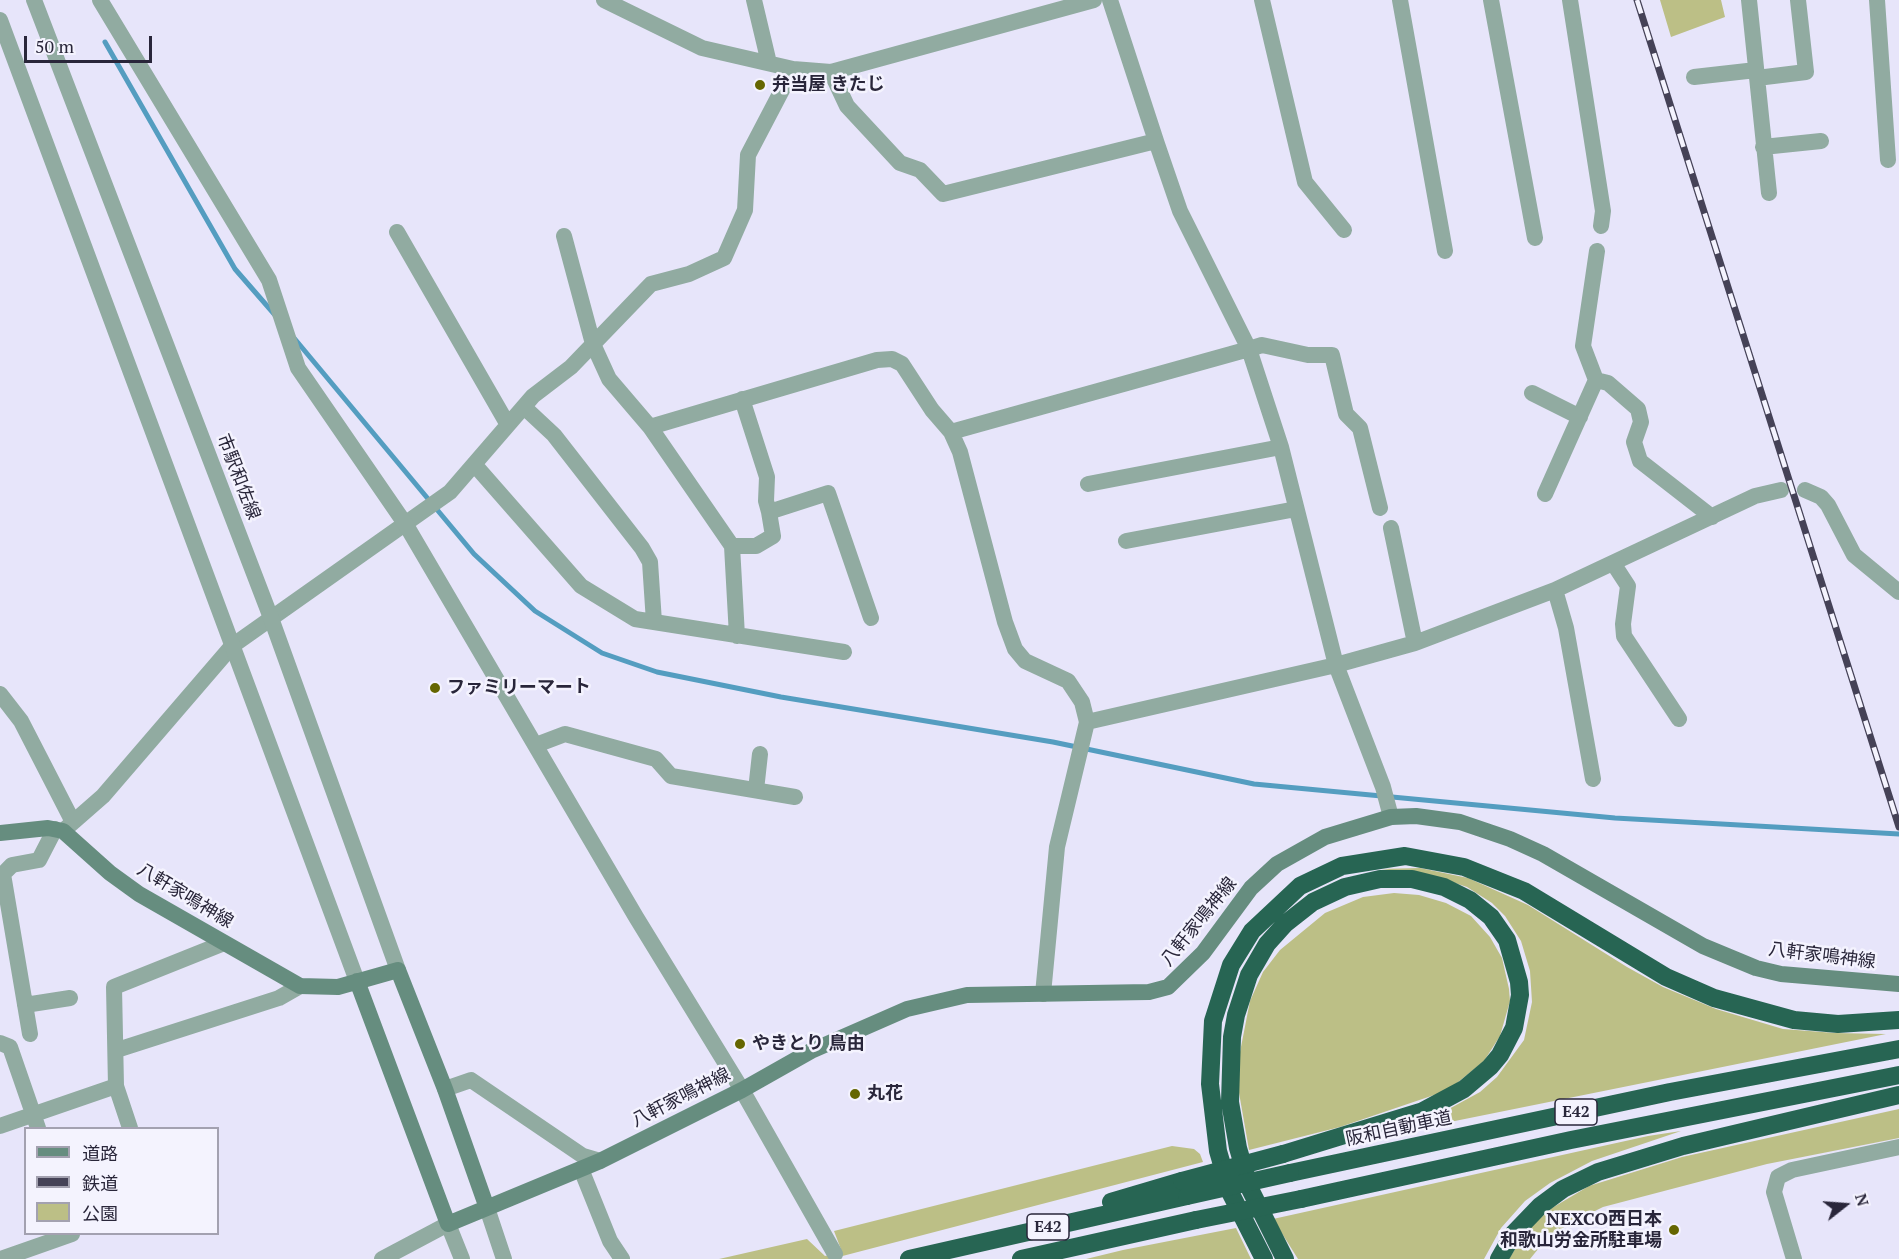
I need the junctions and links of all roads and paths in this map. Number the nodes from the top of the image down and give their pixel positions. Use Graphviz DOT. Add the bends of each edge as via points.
graph roads {
  1 [pos="34,0"];
  2 [pos="100,0"];
  3 [pos="604,0"];
  4 [pos="754,0"];
  5 [pos="1094,0"];
  6 [pos="1110,0"];
  7 [pos="1262,0"];
  8 [pos="1400,0"];
  9 [pos="1491,0"];
  10 [pos="1570,0"];
  11 [pos="1749,0"];
  12 [pos="1798,0"];
  13 [pos="1877,0"];
  14 [pos="0,20"];
  15 [pos="769,63"];
  16 [pos="793,69"];
  17 [pos="831,72"];
  18 [pos="1756,74"];
  19 [pos="1694,77"];
  20 [pos="1156,141"];
  21 [pos="1821,141"];
  22 [pos="1763,147"];
  23 [pos="1888,160"];
  24 [pos="1769,193"];
  25 [pos="1601,226"];
  26 [pos="1344,230"];
  27 [pos="397,232"];
  28 [pos="564,236"];
  29 [pos="1535,238"];
  30 [pos="1445,251"];
  31 [pos="1597,251"];
  32 [pos="593,344"];
  33 [pos="1249,349"];
  34 [pos="1596,380"];
  35 [pos="1532,393"];
  36 [pos="742,399"];
  37 [pos="524,407"];
  38 [pos="1580,417"];
  39 [pos="508,425"];
  40 [pos="650,428"];
  41 [pos="951,432"];
  42 [pos="1281,447"];
  43 [pos="474,464"];
  44 [pos="1088,484"];
  45 [pos="1781,490"];
  46 [pos="1805,490"];
  47 [pos="1545,494"];
  48 [pos="1380,508"];
  49 [pos="1296,509"];
  50 [pos="769,512"];
  51 [pos="1712,517"];
  52 [pos="406,525"];
  53 [pos="1391,528"];
  54 [pos="1126,541"];
  55 [pos="732,546"];
  56 [pos="1613,563"];
  57 [pos="1555,590"];
  58 [pos="1899,592"];
  59 [pos="271,618"];
  60 [pos="871,618"];
  61 [pos="654,622"];
  62 [pos="737,636"];
  63 [pos="1415,643"];
  64 [pos="232,646"];
  65 [pos="844,652"];
  66 [pos="1336,665"];
  67 [pos="0,694"];
  68 [pos="1678,719"];
  69 [pos="1087,722"];
  70 [pos="536,745"];
  71 [pos="760,754"];
  72 [pos="1593,779"];
  73 [pos="756,790"];
  74 [pos="795,797"];
  75 [pos="1390,811"];
  76 [pos="64,827"];
  77 [pos="0,833"];
  78 [pos="224,943"];
  79 [pos="398,970"];
  80 [pos="357,981"];
  81 [pos="1899,984"];
  82 [pos="300,986"];
  83 [pos="1043,994"];
  84 [pos="70,998"];
  85 [pos="25,1005"];
  86 [pos="1899,1020"];
  87 [pos="30,1034"];
  88 [pos="0,1043"];
  89 [pos="1899,1048"];
  90 [pos="117,1050"];
  91 [pos="1899,1075"];
  92 [pos="116,1086"];
  93 [pos="445,1089"];
  94 [pos="742,1090"];
  95 [pos="1899,1095"];
  96 [pos="36,1122"];
  97 [pos="0,1126"];
  98 [pos="130,1127"];
  99 [pos="1899,1147"];
  100 [pos="600,1161"];
  101 [pos="581,1169"];
  102 [pos="1184,1189"];
  103 [pos="487,1208"];
  104 [pos="448,1224"];
  105 [pos="67,1235"];
  106 [pos="835,1254"];
  107 [pos="1,1259"];
  108 [pos="382,1259"];
  109 [pos="462,1259"];
  110 [pos="504,1259"];
  111 [pos="622,1259"];
  112 [pos="909,1259"];
  113 [pos="1021,1259"];
  114 [pos="1263,1259"];
  115 [pos="1285,1259"];
  116 [pos="1499,1259"];
  117 [pos="1794,1259"];
  1 -- 59 [label="street, 市駅和佐線"];
  2 -- 52 [label="street" via="270,280 298,368"];
  3 -- 15 [label="street" via="702,48"];
  4 -- 15 [label="street"];
  5 -- 17 [label="street"];
  6 -- 20 [label="street"];
  7 -- 26 [label="street" via="1305,182"];
  8 -- 30 [label="street"];
  9 -- 29 [label="street"];
  10 -- 25 [label="street" via="1603,211"];
  11 -- 18 [label="street"];
  12 -- 18 [label="street" via="1806,72"];
  13 -- 23 [label="street"];
  14 -- 64 [label="street"];
  15 -- 16 [label="street"];
  16 -- 17 [label="street"];
  16 -- 32 [label="street" via="748,155 745,210 724,258 689,274 651,284"];
  17 -- 20 [label="street" via="847,106 900,163 920,170 943,194"];
  18 -- 19 [label="street"];
  18 -- 22 [label="street"];
  20 -- 33 [label="street" via="1180,211"];
  21 -- 22 [label="street"];
  22 -- 24 [label="street"];
  27 -- 39 [label="street"];
  28 -- 32 [label="street"];
  31 -- 34 [label="street" via="1583,346"];
  32 -- 37 [label="street"];
  32 -- 40 [label="street" via="609,379"];
  33 -- 41 [label="street"];
  33 -- 42 [label="street"];
  33 -- 48 [label="street" via="1262,345 1308,355 1332,355 1346,414 1360,428"];
  34 -- 38 [label="street"];
  34 -- 51 [label="street" via="1608,382 1638,409 1641,422 1634,442 1640,461"];
  35 -- 38 [label="street"];
  36 -- 40 [label="street"];
  36 -- 41 [label="street" via="892,359 902,364"];
  36 -- 50 [label="street" via="767,477"];
  37 -- 39 [label="street"];
  37 -- 61 [label="street" via="554,435 642,548 650,562"];
  38 -- 47 [label="street"];
  39 -- 43 [label="street"];
  40 -- 55 [label="street"];
  41 -- 69 [label="street" via="960,452 1015,650 1025,661 1068,681 1082,702"];
  42 -- 44 [label="street"];
  42 -- 49 [label="street"];
  43 -- 52 [label="street" via="450,492"];
  43 -- 61 [label="street" via="581,586 634,619"];
  45 -- 51 [label="street" via="1755,496"];
  46 -- 58 [label="street" via="1828,505 1854,555"];
  49 -- 54 [label="street"];
  49 -- 66 [label="street"];
  50 -- 55 [label="street" via="773,536 756,546"];
  50 -- 60 [label="street" via="828,493"];
  51 -- 56 [label="street"];
  52 -- 59 [label="street"];
  52 -- 70 [label="street"];
  53 -- 63 [label="street"];
  55 -- 62 [label="street"];
  56 -- 57 [label="street"];
  56 -- 68 [label="street" via="1629,586 1624,636"];
  57 -- 63 [label="street"];
  57 -- 72 [label="street" via="1566,628"];
  59 -- 64 [label="street"];
  59 -- 79 [label="street, 市駅和佐線"];
  61 -- 62 [label="street"];
  62 -- 65 [label="street"];
  63 -- 66 [label="street"];
  64 -- 76 [label="street" via="103,796"];
  64 -- 80 [label="street"];
  66 -- 69 [label="street"];
  66 -- 75 [label="street"];
  67 -- 76 [label="street" via="21,721"];
  69 -- 83 [label="street" via="1057,847"];
  70 -- 73 [label="street" via="565,734 656,759 671,776"];
  70 -- 94 [label="street"];
  71 -- 73 [label="street"];
  73 -- 74 [label="street"];
  75 -- 81 [label="main road, 八軒家鳴神線" via="1460,822 1510,839 1703,946 1756,968 1781,974"];
  75 -- 83 [label="main road, 八軒家鳴神線" via="1325,837 1277,864 1251,888 1203,953 1168,987 1155,992"];
  76 -- 77 [label="main road"];
  76 -- 78 [label="main road, 八軒家鳴神線" via="110,873"];
  76 -- 85 [label="street" via="39,860 12,865 3,874"];
  78 -- 82 [label="main road, 八軒家鳴神線"];
  78 -- 90 [label="street" via="114,987"];
  79 -- 80 [label="main road, 八軒家鳴神線"];
  79 -- 93 [label="main road"];
  80 -- 82 [label="main road, 八軒家鳴神線" via="338,987"];
  80 -- 104 [label="main road"];
  82 -- 90 [label="street" via="279,998"];
  83 -- 94 [label="main road, 八軒家鳴神線" via="967,995 907,1009 811,1051"];
  84 -- 85 [label="street"];
  85 -- 87 [label="street"];
  86 -- 114 [label="highway" via="1857,1024 1794,1020 1714,998 1666,977 1524,891 1456,865 1405,856 1342,866 1285,898 1252,931 1231,965 1212,1031 1210,1084 1218,1151 1230,1192"];
  88 -- 96 [label="street" via="10,1047"];
  89 -- 102 [label="highway, 阪和自動車道 / E42, bridge" via="1290,1173"];
  90 -- 92 [label="street"];
  91 -- 113 [label="highway, E42, bridge" via="1571,1140"];
  92 -- 96 [label="street"];
  92 -- 98 [label="street"];
  93 -- 100 [label="street" via="471,1080 583,1156"];
  93 -- 103 [label="main road"];
  94 -- 100 [label="main road, 八軒家鳴神線"];
  94 -- 106 [label="street"];
  95 -- 116 [label="highway" via="1683,1146 1598,1172 1540,1206 1514,1233"];
  96 -- 97 [label="street"];
  99 -- 117 [label="street" via="1792,1170 1778,1177 1774,1192"];
  100 -- 101 [label="main road, 八軒家鳴神線"];
  101 -- 103 [label="main road, 八軒家鳴神線"];
  101 -- 111 [label="street" via="610,1241"];
  102 -- 112 [label="highway, 阪和自動車道 / E42"];
  102 -- 115 [label="highway, bridge" via="1283,1154 1423,1111 1464,1089 1490,1067 1514,1028 1521,995 1507,940 1491,917 1470,900 1444,886 1412,879 1380,879 1345,887 1313,902 1285,924 1267,944 1249,975 1232,1036 1230,1102 1238,1148 1250,1189"];
  103 -- 104 [label="main road, 八軒家鳴神線"];
  103 -- 110 [label="street"];
  104 -- 108 [label="street"];
  104 -- 109 [label="street"];
  105 -- 107 [label="street"];
}
